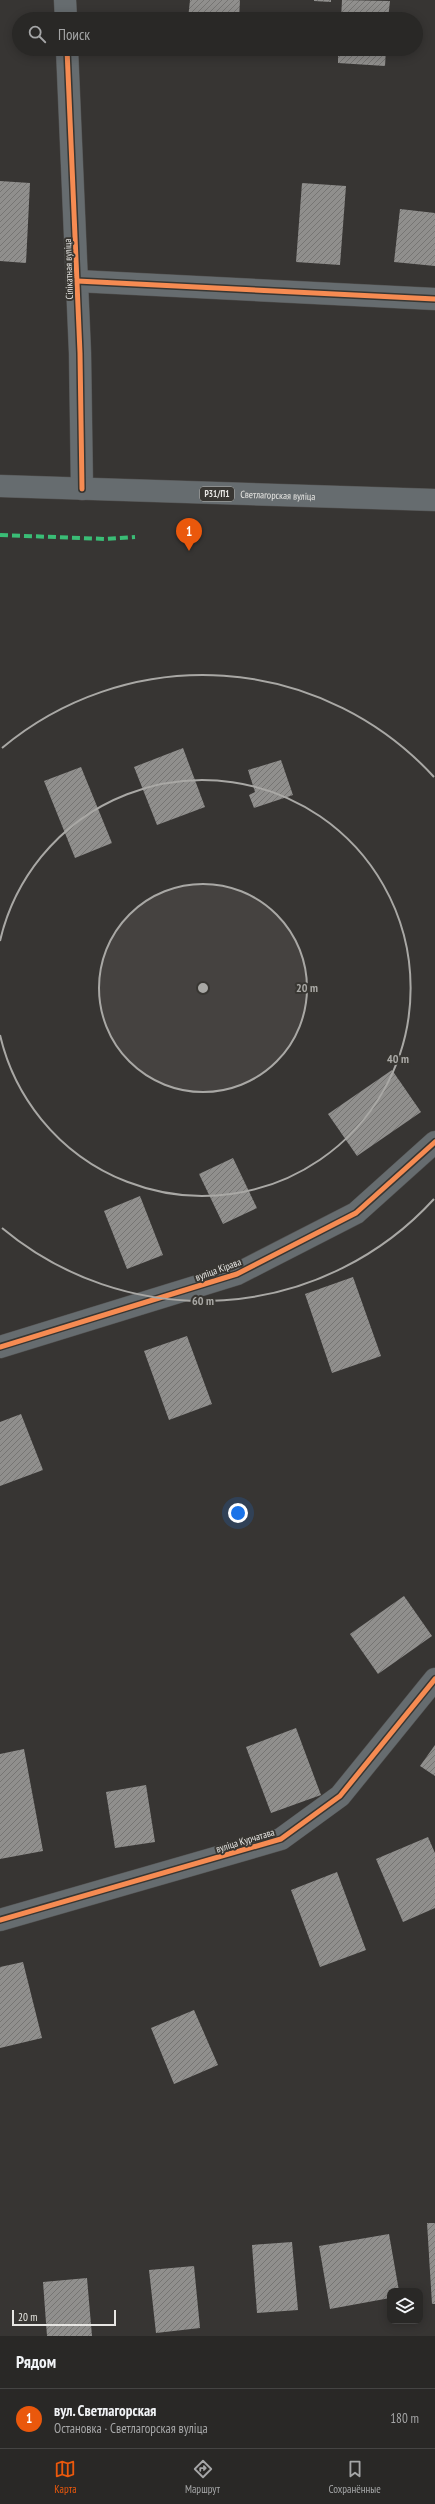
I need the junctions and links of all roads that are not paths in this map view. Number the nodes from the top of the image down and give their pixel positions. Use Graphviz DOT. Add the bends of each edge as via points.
graph roads {
  1 [pos="65,0"];
  2 [pos="66,12"];
  3 [pos="67,56"];
  4 [pos="77,280"];
  5 [pos="435,299"];
  6 [pos="0,486"];
  7 [pos="82,489"];
  8 [pos="435,500"];
  9 [pos="435,1142"];
  10 [pos="0,1347"];
  11 [pos="435,1679"];
  12 [pos="0,1920"];
  1 -- 2 [label="street"];
  3 -- 4 [label="street, Сілікатная вуліца"];
  4 -- 5 [label="street"];
  4 -- 7 [label="street, Сілікатная вуліца"];
  6 -- 7 [label="street, Светлагорская вуліца / Р31/П1"];
  7 -- 8 [label="street, Светлагорская вуліца / Р31/П1"];
  9 -- 10 [label="street, вуліца Кірава" via="356,1213 237,1274"];
  11 -- 12 [label="street, вуліца Курчатава" via="340,1796 281,1839"];
}
